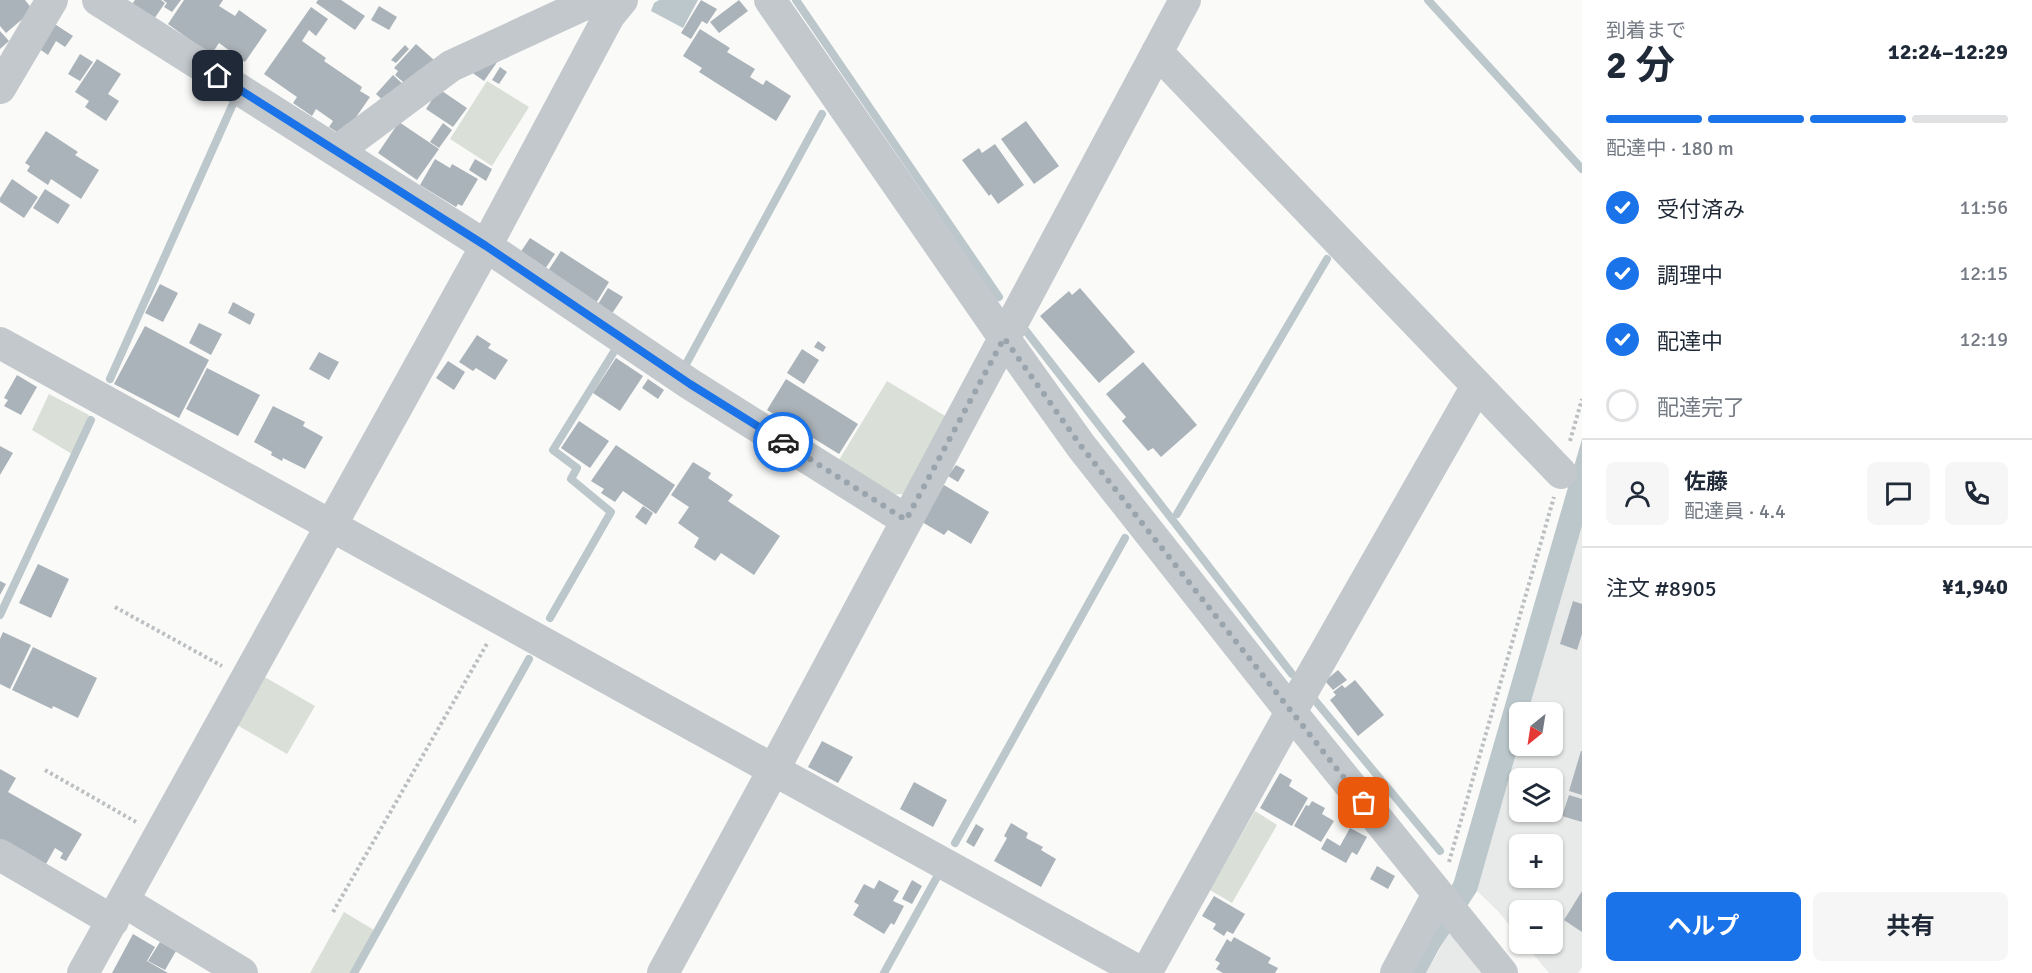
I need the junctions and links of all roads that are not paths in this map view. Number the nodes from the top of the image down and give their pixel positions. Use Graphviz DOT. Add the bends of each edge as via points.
graph roads {
  1 [pos="52,0"];
  2 [pos="98,0"];
  3 [pos="594,0"];
  4 [pos="622,0"];
  5 [pos="770,0"];
  6 [pos="1185,0"];
  7 [pos="1157,52"];
  8 [pos="0,88"];
  9 [pos="337,152"];
  10 [pos="486,246"];
  11 [pos="1004,338"];
  12 [pos="0,343"];
  13 [pos="1477,386"];
  14 [pos="1561,473"];
  15 [pos="906,520"];
  16 [pos="332,525"];
  17 [pos="1291,712"];
  18 [pos="774,769"];
  19 [pos="0,855"];
  20 [pos="1438,894"];
  21 [pos="118,911"];
  22 [pos="83,973"];
  23 [pos="242,973"];
  24 [pos="663,973"];
  25 [pos="1144,973"];
  26 [pos="1396,973"];
  27 [pos="1502,973"];
  1 -- 8 [label="street"];
  2 -- 9 [label="street"];
  3 -- 9 [label="street" via="451,66"];
  4 -- 10 [label="street" via="609,16"];
  5 -- 11 [label="street"];
  6 -- 7 [label="street"];
  7 -- 11 [label="street"];
  7 -- 13 [label="street"];
  9 -- 10 [label="street"];
  10 -- 15 [label="street" via="690,384"];
  10 -- 16 [label="street"];
  11 -- 15 [label="street"];
  11 -- 17 [label="street" via="1081,446"];
  12 -- 16 [label="street"];
  13 -- 14 [label="street"];
  13 -- 17 [label="street"];
  15 -- 18 [label="street"];
  16 -- 18 [label="street"];
  16 -- 21 [label="street"];
  17 -- 20 [label="street"];
  17 -- 25 [label="street"];
  18 -- 24 [label="street"];
  18 -- 25 [label="street"];
  19 -- 21 [label="street"];
  20 -- 26 [label="street"];
  20 -- 27 [label="street"];
  21 -- 22 [label="street"];
  21 -- 23 [label="street"];
}
